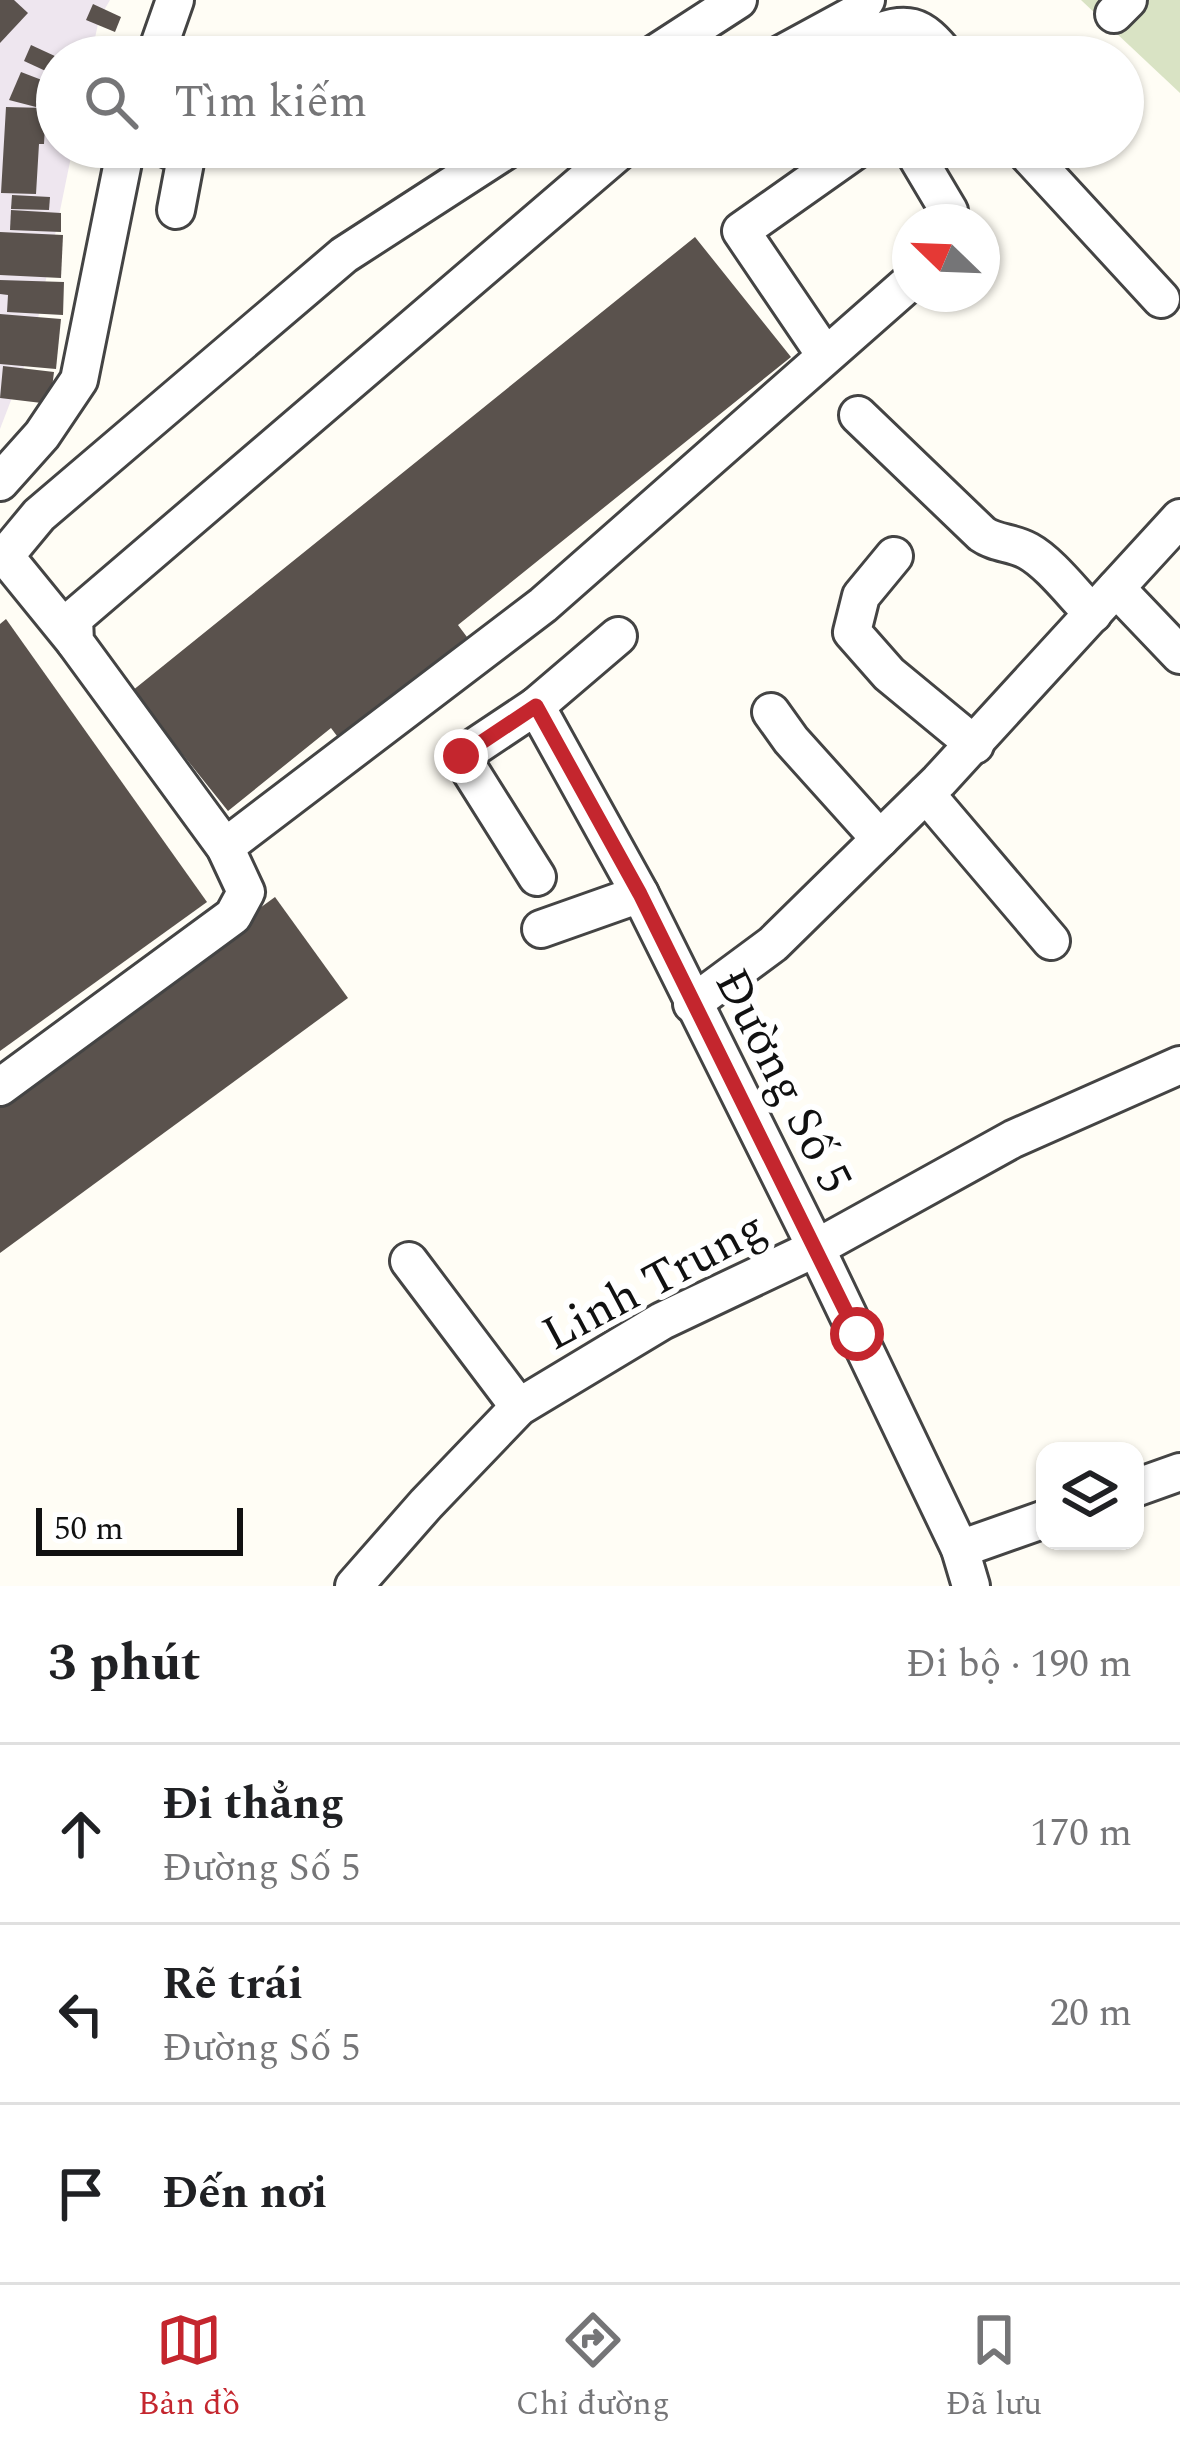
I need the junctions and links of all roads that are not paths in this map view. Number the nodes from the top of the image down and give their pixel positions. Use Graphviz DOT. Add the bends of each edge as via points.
graph roads {
  1 [pos="175,0"];
  2 [pos="738,0"];
  3 [pos="868,27"];
  4 [pos="162,36"];
  5 [pos="682,36"];
  6 [pos="928,36"];
  7 [pos="122,168"];
  8 [pos="184,168"];
  9 [pos="479,168"];
  10 [pos="599,168"];
  11 [pos="831,168"];
  12 [pos="923,168"];
  13 [pos="1040,168"];
  14 [pos="945,204"];
  15 [pos="176,210"];
  16 [pos="892,298"];
  17 [pos="1161,299"];
  18 [pos="825,356"];
  19 [pos="858,416"];
  20 [pos="0,482"];
  21 [pos="1177,526"];
  22 [pos="894,556"];
  23 [pos="1104,601"];
  24 [pos="618,636"];
  25 [pos="75,642"];
  26 [pos="1180,655"];
  27 [pos="536,706"];
  28 [pos="771,712"];
  29 [pos="975,745"];
  30 [pos="926,794"];
  31 [pos="880,839"];
  32 [pos="225,847"];
  33 [pos="536,877"];
  34 [pos="640,894"];
  35 [pos="541,929"];
  36 [pos="1051,941"];
  37 [pos="692,1004"];
  38 [pos="1180,1065"];
  39 [pos="0,1087"];
  40 [pos="816,1248"];
  41 [pos="409,1261"];
  42 [pos="519,1407"];
  43 [pos="1180,1472"];
  44 [pos="1144,1485"];
  45 [pos="1036,1522"];
  46 [pos="960,1549"];
  47 [pos="354,1586"];
  48 [pos="971,1586"];
  1 -- 4 [label="street"];
  2 -- 5 [label="street"];
  3 -- 6 [label="street" via="913,26"];
  7 -- 20 [label="street" via="79,380"];
  8 -- 15 [label="street"];
  9 -- 25 [label="street" via="344,255 39,515 5,556"];
  10 -- 25 [label="street" via="74,618"];
  11 -- 18 [label="street" via="741,232"];
  12 -- 14 [label="street"];
  13 -- 17 [label="street"];
  16 -- 18 [label="street"];
  18 -- 32 [label="street" via="543,605"];
  19 -- 23 [label="street" via="982,534 1030,551"];
  21 -- 23 [label="street"];
  22 -- 29 [label="street" via="861,596 852,632"];
  23 -- 26 [label="street"];
  23 -- 29 [label="street"];
  24 -- 27 [label="street"];
  25 -- 32 [label="street"];
  27 -- 33 [label="street" via="461,756"];
  27 -- 34 [label="street, Đường Số 5"];
  28 -- 31 [label="street"];
  29 -- 30 [label="street"];
  30 -- 31 [label="street"];
  30 -- 36 [label="street"];
  31 -- 37 [label="street" via="773,944"];
  32 -- 39 [label="street" via="246,892 233,916"];
  34 -- 35 [label="street"];
  34 -- 37 [label="street, Đường Số 5"];
  37 -- 40 [label="street, Đường Số 5"];
  38 -- 40 [label="street, Linh Trung" via="1013,1139"];
  40 -- 42 [label="street, Linh Trung" via="662,1321"];
  40 -- 46 [label="street, Đường Số 5"];
  41 -- 42 [label="street"];
  42 -- 47 [label="street, Linh Trung"];
  43 -- 44 [label="street"];
  45 -- 46 [label="street"];
  46 -- 48 [label="street, Đường Số 5"];
}
